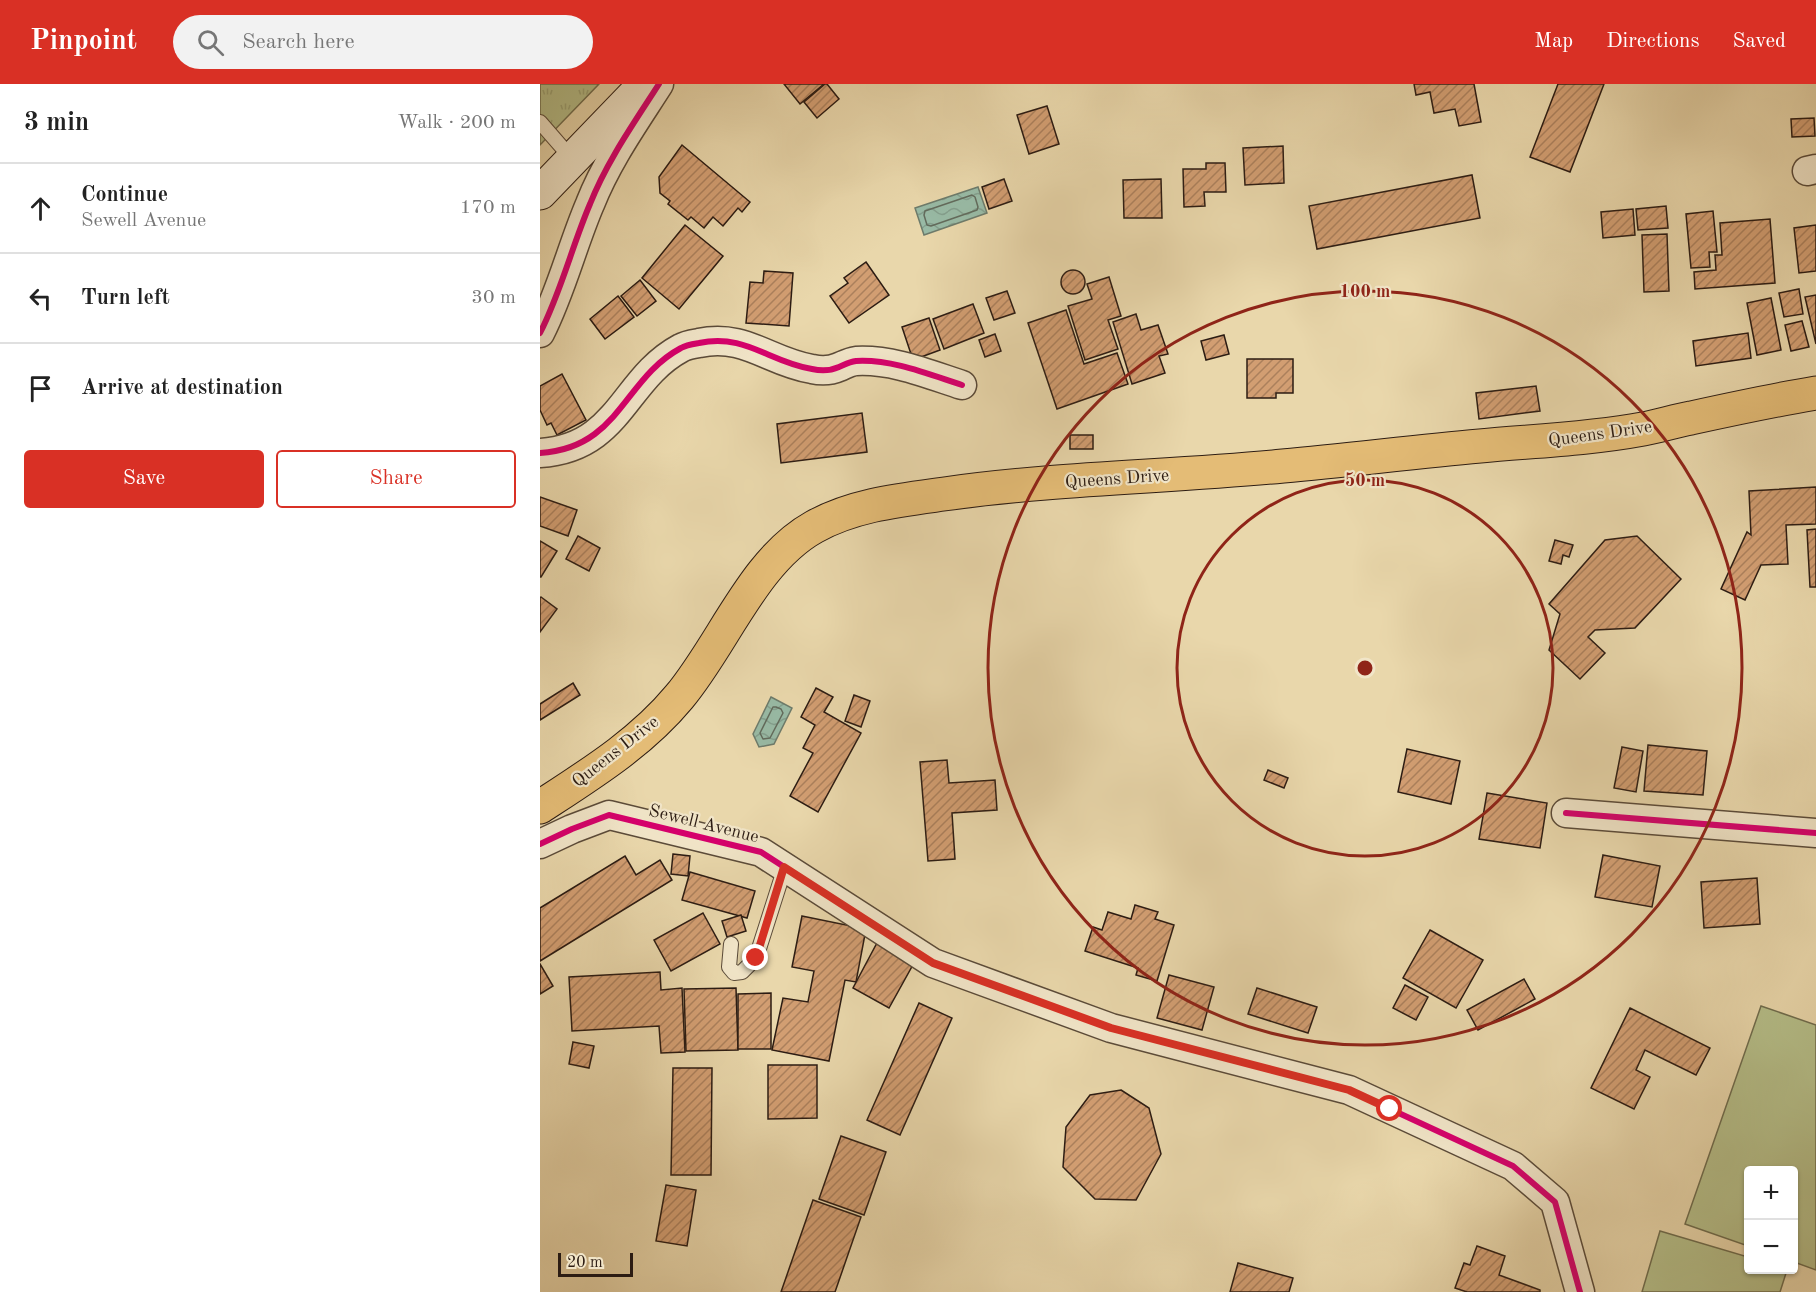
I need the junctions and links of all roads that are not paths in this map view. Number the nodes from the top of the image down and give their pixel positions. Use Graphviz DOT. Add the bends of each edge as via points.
graph roads {
  1 [pos="645,84"];
  2 [pos="659,84"];
  3 [pos="540,122"];
  4 [pos="573,160"];
  5 [pos="540,193"];
  6 [pos="540,333"];
  7 [pos="962,385"];
  8 [pos="1816,393"];
  9 [pos="540,453"];
  10 [pos="540,807"];
  11 [pos="1566,813"];
  12 [pos="1816,832"];
  13 [pos="540,844"];
  14 [pos="784,867"];
  15 [pos="731,944"];
  16 [pos="1580,1292"];
  1 -- 4 [label="main road"];
  2 -- 6 [label="street" via="614,155 590,203"];
  3 -- 4 [label="lane"];
  4 -- 5 [label="main road"];
  7 -- 9 [label="street" via="893,364 855,362 830,370 811,369 782,362 742,344 711,341 682,347 662,362 593,436 557,452"];
  8 -- 10 [label="main road, Queens Drive" via="1586,437 1281,466 999,486 911,498 842,513 810,529 787,547 745,597 679,697 650,728"];
  11 -- 12 [label="street"];
  13 -- 14 [label="street, Sewell Avenue" via="609,815 761,852"];
  14 -- 15 [label="lane" via="756,958 742,972 734,973 729,967"];
  14 -- 16 [label="street, Sewell Avenue" via="933,963 1111,1028 1349,1090 1513,1166 1555,1202"];
}
